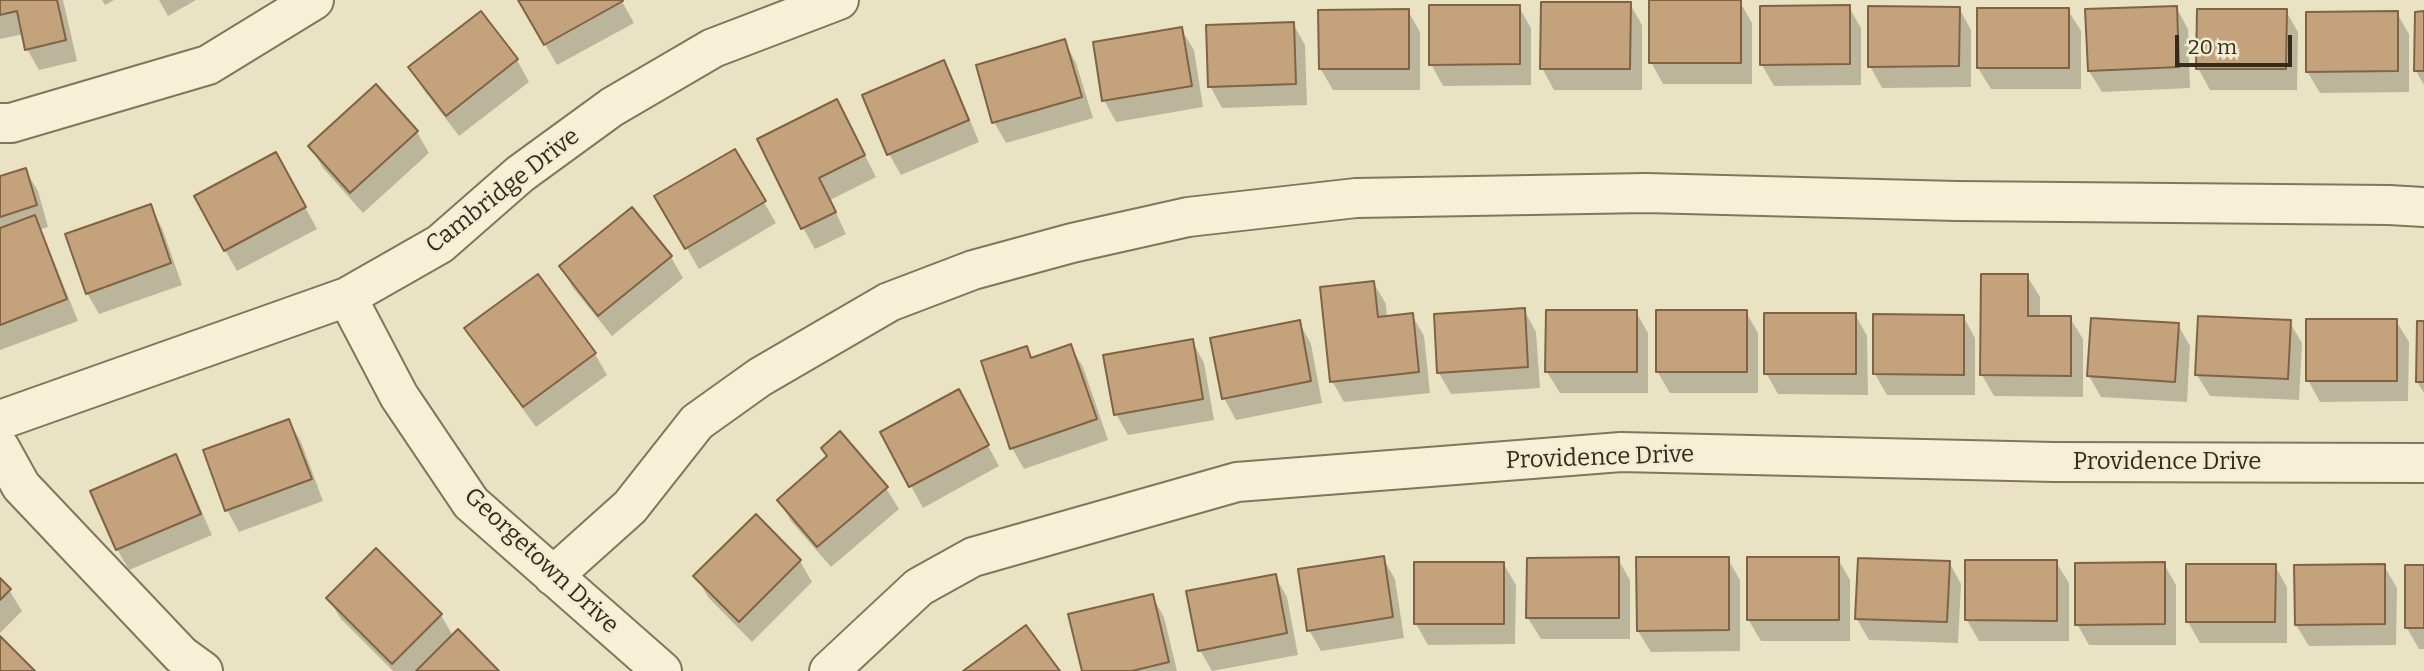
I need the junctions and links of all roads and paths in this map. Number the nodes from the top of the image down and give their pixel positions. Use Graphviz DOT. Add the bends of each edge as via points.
graph roads {
  1 [pos="314,0"];
  2 [pos="839,0"];
  3 [pos="0,123"];
  4 [pos="2424,207"];
  5 [pos="347,297"];
  6 [pos="0,420"];
  7 [pos="0,448"];
  8 [pos="2424,463"];
  9 [pos="553,576"];
  10 [pos="202,671"];
  11 [pos="662,671"];
  12 [pos="829,671"];
  1 -- 3 [label="street" via="208,65"];
  2 -- 5 [label="street, Cambridge Drive" via="713,48 612,107 520,174 440,244"];
  4 -- 9 [label="street" via="1646,193 1356,198 1188,217 974,270 889,302 760,377 697,422 631,507"];
  5 -- 6 [label="street, Cambridge Drive"];
  5 -- 9 [label="street, Georgetown Drive" via="399,396 471,503"];
  7 -- 10 [label="street" via="21,486"];
  8 -- 12 [label="street, Providence Drive" via="2054,462 1621,452 1237,482 973,557 919,587"];
  9 -- 11 [label="street, Georgetown Drive"];
}
